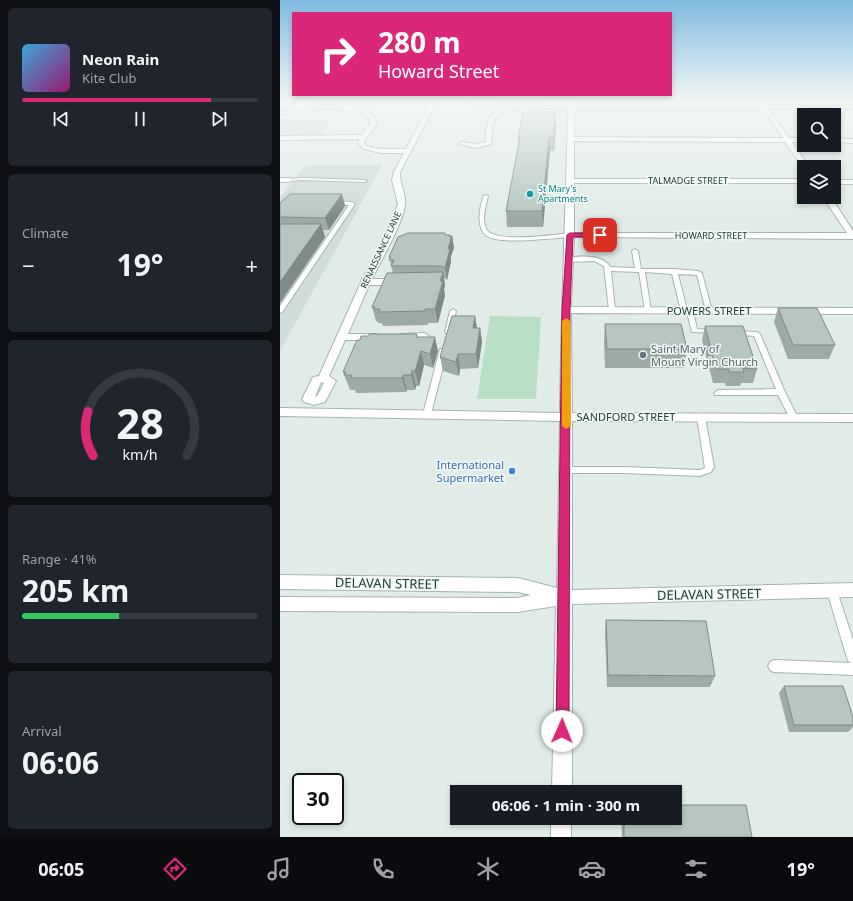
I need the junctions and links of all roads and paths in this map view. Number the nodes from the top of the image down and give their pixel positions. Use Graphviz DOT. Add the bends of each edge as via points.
graph roads {
  1 [pos="362,139"];
  2 [pos="414,139"];
  3 [pos="489,139"];
  4 [pos="571,139"];
  5 [pos="584,139"];
  6 [pos="786,140"];
  7 [pos="797,140"];
  8 [pos="841,140"];
  9 [pos="853,140"];
  10 [pos="462,144"];
  11 [pos="407,152"];
  12 [pos="801,160"];
  13 [pos="280,180"];
  14 [pos="289,180"];
  15 [pos="571,180"];
  16 [pos="365,181"];
  17 [pos="797,181"];
  18 [pos="841,182"];
  19 [pos="853,182"];
  20 [pos="486,196"];
  21 [pos="329,203"];
  22 [pos="832,204"];
  23 [pos="325,234"];
  24 [pos="332,234"];
  25 [pos="570,235"];
  26 [pos="853,236"];
  27 [pos="635,251"];
  28 [pos="569,260"];
  29 [pos="607,270"];
  30 [pos="640,271"];
  31 [pos="674,271"];
  32 [pos="366,282"];
  33 [pos="405,282"];
  34 [pos="566,310"];
  35 [pos="612,310"];
  36 [pos="280,311"];
  37 [pos="453,311"];
  38 [pos="648,311"];
  39 [pos="687,311"];
  40 [pos="709,311"];
  41 [pos="853,311"];
  42 [pos="424,336"];
  43 [pos="341,337"];
  44 [pos="781,392"];
  45 [pos="718,393"];
  46 [pos="312,406"];
  47 [pos="280,412"];
  48 [pos="427,414"];
  49 [pos="566,417"];
  50 [pos="701,418"];
  51 [pos="794,418"];
  52 [pos="853,418"];
  53 [pos="566,470"];
  54 [pos="280,582"];
  55 [pos="853,590"];
  56 [pos="832,591"];
  57 [pos="564,597"];
  58 [pos="280,604"];
  59 [pos="853,658"];
  60 [pos="774,666"];
  61 [pos="853,669"];
  62 [pos="562,785"];
  63 [pos="561,825"];
  64 [pos="561,837"];
  1 -- 11 [label="street" via="364,147 370,150"];
  2 -- 11 [label="street, RENAISSANCE LANE"];
  3 -- 10 [label="street" via="489,143 476,146"];
  4 -- 15 [label="street"];
  5 -- 6 [label="street"];
  6 -- 7 [label="street"];
  6 -- 12 [label="street"];
  8 -- 9 [label="street"];
  11 -- 32 [label="street, RENAISSANCE LANE" via="397,172 396,180 402,204 392,237"];
  13 -- 14 [label="street"];
  14 -- 16 [label="lane"];
  15 -- 17 [label="street, TALMADGE STREET"];
  15 -- 25 [label="street"];
  18 -- 19 [label="street"];
  20 -- 25 [label="lane" via="482,222 487,234 491,236 505,239"];
  21 -- 24 [label="lane" via="352,204"];
  22 -- 26 [label="street"];
  23 -- 24 [label="lane"];
  24 -- 36 [label="lane"];
  25 -- 26 [label="street, HOWARD STREET"];
  25 -- 28 [label="street"];
  27 -- 30 [label="lane"];
  28 -- 29 [label="lane" via="598,259 604,262"];
  28 -- 34 [label="street"];
  29 -- 30 [label="lane"];
  29 -- 35 [label="lane"];
  30 -- 31 [label="lane"];
  30 -- 38 [label="lane"];
  31 -- 39 [label="lane"];
  31 -- 40 [label="lane" via="700,274"];
  32 -- 33 [label="street"];
  32 -- 43 [label="street, RENAISSANCE LANE"];
  34 -- 35 [label="street, POWERS STREET"];
  34 -- 49 [label="street"];
  35 -- 38 [label="street, POWERS STREET"];
  37 -- 48 [label="lane"];
  38 -- 39 [label="street, POWERS STREET"];
  39 -- 40 [label="street, POWERS STREET"];
  39 -- 44 [label="lane" via="694,331 757,334"];
  40 -- 41 [label="street, POWERS STREET"];
  42 -- 43 [label="street"];
  43 -- 46 [label="street, RENAISSANCE LANE" via="323,378 330,381 320,399"];
  44 -- 45 [label="lane"];
  44 -- 51 [label="lane"];
  46 -- 47 [label="street, SANDFORD STREET"];
  46 -- 48 [label="street, SANDFORD STREET"];
  48 -- 49 [label="street, SANDFORD STREET"];
  49 -- 50 [label="street, SANDFORD STREET"];
  49 -- 53 [label="street"];
  50 -- 51 [label="street, SANDFORD STREET"];
  50 -- 53 [label="lane" via="710,467 708,470 700,473"];
  51 -- 52 [label="street, SANDFORD STREET"];
  53 -- 57 [label="street"];
  54 -- 57 [label="street, DELAVAN STREET" via="518,585"];
  55 -- 56 [label="street, DELAVAN STREET"];
  56 -- 57 [label="street, DELAVAN STREET"];
  56 -- 59 [label="lane"];
  57 -- 58 [label="street, DELAVAN STREET" via="517,605"];
  57 -- 62 [label="street"];
  60 -- 61 [label="lane"];
  63 -- 64 [label="street"];
}
